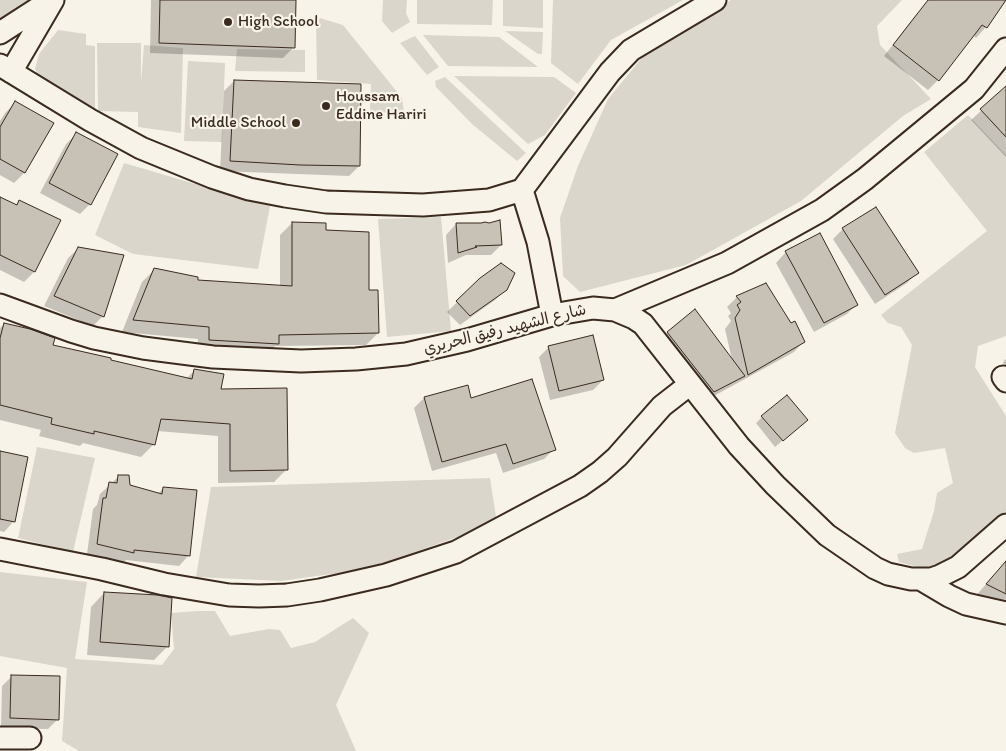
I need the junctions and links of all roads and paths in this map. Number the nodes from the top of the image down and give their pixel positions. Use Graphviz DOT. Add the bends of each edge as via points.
graph roads {
  1 [pos="52,0"];
  2 [pos="715,0"];
  3 [pos="0,33"];
  4 [pos="1006,50"];
  5 [pos="6,69"];
  6 [pos="522,190"];
  7 [pos="0,305"];
  8 [pos="615,310"];
  9 [pos="552,315"];
  10 [pos="689,385"];
  11 [pos="1006,525"];
  12 [pos="0,549"];
  13 [pos="922,580"];
  14 [pos="1006,613"];
  15 [pos="0,738"];
  16 [pos="30,738"];
  1 -- 3 [label="street"];
  1 -- 5 [label="street"];
  2 -- 6 [label="street" via="631,50 610,72"];
  4 -- 8 [label="street" via="974,89 865,179 822,210 727,263"];
  5 -- 6 [label="street" via="141,148 249,189 326,202 423,205 489,200"];
  6 -- 9 [label="street" via="538,242"];
  7 -- 9 [label="street, شارع الشهيد رفيق الحريري" via="94,338 143,348 214,357 301,361 406,354"];
  8 -- 9 [label="street, شارع الشهيد رفيق الحريري" via="593,308"];
  8 -- 10 [label="street, شارع الشهيد رفيق الحريري" via="643,324"];
  10 -- 12 [label="street" via="662,406 617,457 580,486 456,552 386,575 287,595 229,594 164,584"];
  10 -- 13 [label="street, شارع الشهيد رفيق الحريري" via="751,459 827,535 888,574"];
  11 -- 13 [label="street, شارع الشهيد رفيق الحريري" via="958,567"];
  13 -- 14 [label="street" via="966,604"];
  15 -- 16 [label="street"];
}
